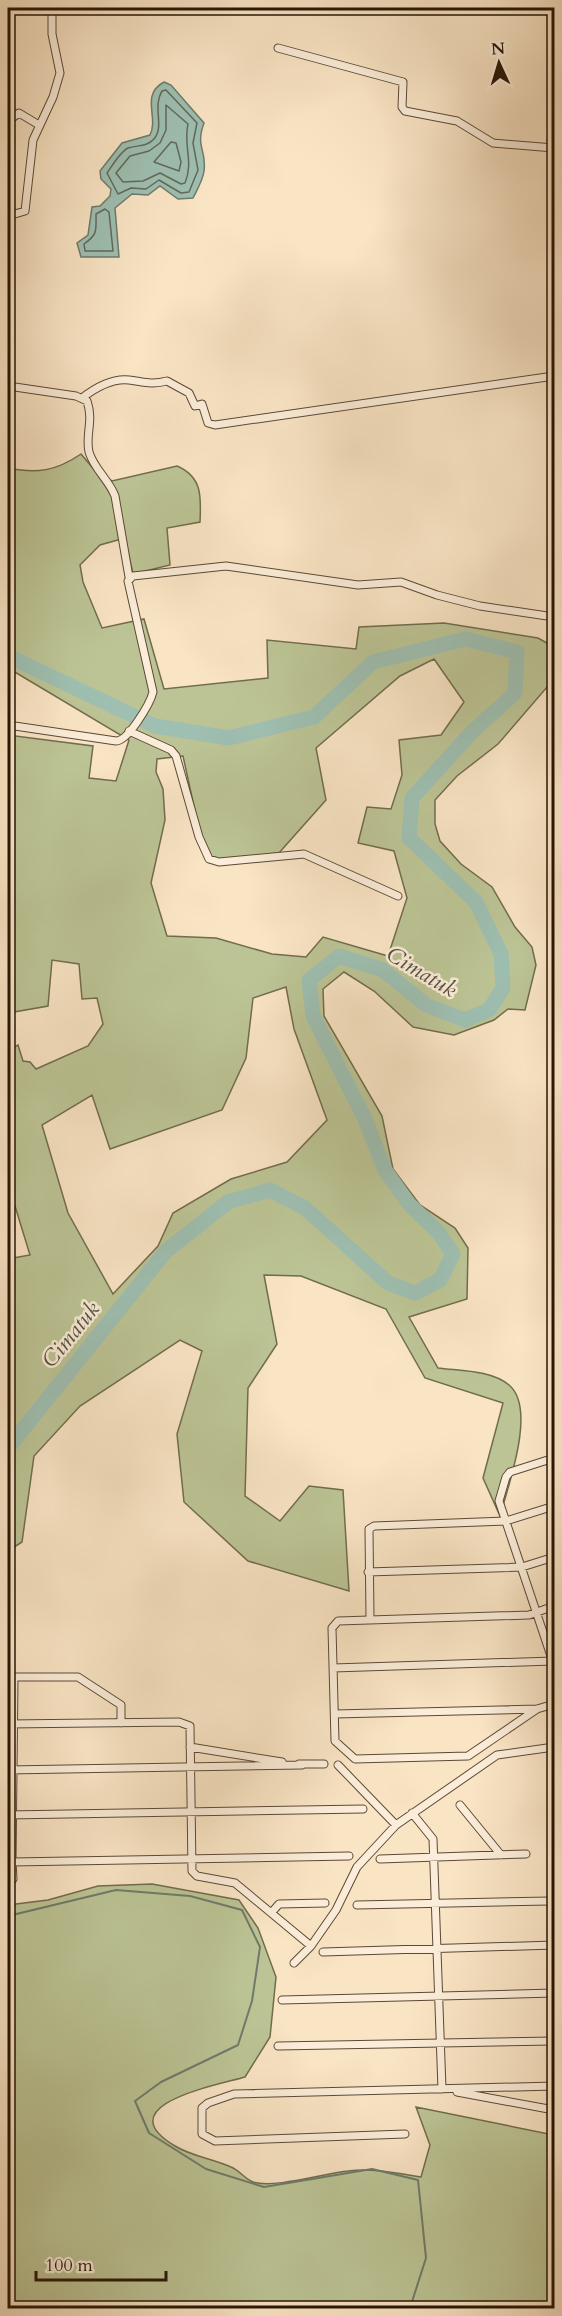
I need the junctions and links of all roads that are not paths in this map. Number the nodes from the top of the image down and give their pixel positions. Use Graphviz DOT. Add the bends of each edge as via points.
graph roads {
  1 [pos="52,8"];
  2 [pos="278,48"];
  3 [pos="8,122"];
  4 [pos="39,125"];
  5 [pos="555,148"];
  6 [pos="8,216"];
  7 [pos="555,376"];
  8 [pos="8,386"];
  9 [pos="82,398"];
  10 [pos="129,577"];
  11 [pos="555,618"];
  12 [pos="8,725"];
  13 [pos="131,729"];
  14 [pos="398,897"];
  15 [pos="555,1458"];
  16 [pos="555,1506"];
  17 [pos="506,1521"];
  18 [pos="555,1557"];
  19 [pos="522,1567"];
  20 [pos="368,1572"];
  21 [pos="555,1606"];
  22 [pos="537,1612"];
  23 [pos="370,1620"];
  24 [pos="553,1659"];
  25 [pos="333,1668"];
  26 [pos="10,1676"];
  27 [pos="555,1704"];
  28 [pos="537,1709"];
  29 [pos="335,1714"];
  30 [pos="122,1723"];
  31 [pos="10,1724"];
  32 [pos="190,1747"];
  33 [pos="555,1747"];
  34 [pos="324,1764"];
  35 [pos="302,1765"];
  36 [pos="338,1765"];
  37 [pos="190,1767"];
  38 [pos="10,1770"];
  39 [pos="460,1805"];
  40 [pos="363,1809"];
  41 [pos="190,1812"];
  42 [pos="412,1813"];
  43 [pos="10,1815"];
  44 [pos="396,1825"];
  45 [pos="10,1837"];
  46 [pos="526,1854"];
  47 [pos="501,1855"];
  48 [pos="349,1856"];
  49 [pos="435,1857"];
  50 [pos="190,1859"];
  51 [pos="380,1859"];
  52 [pos="12,1862"];
  53 [pos="8,1884"];
  54 [pos="550,1901"];
  55 [pos="325,1903"];
  56 [pos="436,1903"];
  57 [pos="357,1905"];
  58 [pos="272,1912"];
  59 [pos="555,1945"];
  60 [pos="311,1946"];
  61 [pos="438,1950"];
  62 [pos="323,1952"];
  63 [pos="294,1963"];
  64 [pos="555,1993"];
  65 [pos="439,1996"];
  66 [pos="282,2000"];
  67 [pos="555,2041"];
  68 [pos="441,2043"];
  69 [pos="278,2046"];
  70 [pos="555,2086"];
  71 [pos="442,2089"];
  72 [pos="555,2110"];
  73 [pos="405,2134"];
  1 -- 4 [label="street" via="52,34 60,73"];
  2 -- 5 [label="street" via="403,82 405,111 457,121 493,143"];
  3 -- 4 [label="street" via="20,113"];
  4 -- 6 [label="street" via="33,140 25,211"];
  7 -- 9 [label="street" via="215,425 208,423 202,404 195,406 189,393 166,381 152,385 117,380"];
  8 -- 9 [label="street"];
  9 -- 10 [label="street" via="92,414 89,453 115,496"];
  10 -- 11 [label="street" via="226,566 358,585 400,582 480,606"];
  10 -- 13 [label="street" via="153,692"];
  12 -- 13 [label="street" via="116,741"];
  13 -- 14 [label="street" via="176,756 209,859 219,862 304,854"];
  15 -- 17 [label="street" via="510,1472 506,1477 499,1501"];
  16 -- 17 [label="street"];
  17 -- 19 [label="street"];
  17 -- 20 [label="street" via="374,1526 367,1532"];
  18 -- 19 [label="street"];
  19 -- 20 [label="street"];
  19 -- 22 [label="street"];
  20 -- 23 [label="street"];
  21 -- 22 [label="street"];
  22 -- 23 [label="street"];
  22 -- 24 [label="street"];
  23 -- 25 [label="street" via="334,1623"];
  24 -- 25 [label="street"];
  25 -- 29 [label="street"];
  26 -- 30 [label="street" via="78,1677 121,1706"];
  26 -- 31 [label="street"];
  27 -- 28 [label="street"];
  28 -- 29 [label="street"];
  28 -- 29 [label="street" via="468,1756 427,1758 351,1758 336,1742"];
  30 -- 31 [label="street"];
  30 -- 32 [label="street" via="179,1722 190,1726"];
  31 -- 38 [label="street"];
  32 -- 35 [label="street"];
  32 -- 37 [label="street"];
  33 -- 42 [label="street" via="497,1755"];
  34 -- 35 [label="street"];
  35 -- 37 [label="street"];
  36 -- 44 [label="street"];
  37 -- 38 [label="street"];
  37 -- 41 [label="street"];
  38 -- 43 [label="street"];
  39 -- 47 [label="street"];
  40 -- 41 [label="street"];
  41 -- 43 [label="street"];
  41 -- 50 [label="street"];
  42 -- 44 [label="street"];
  42 -- 49 [label="street" via="433,1839"];
  43 -- 45 [label="street"];
  44 -- 60 [label="street" via="357,1867 336,1910"];
  45 -- 52 [label="street"];
  46 -- 47 [label="street"];
  47 -- 49 [label="street"];
  48 -- 50 [label="street"];
  49 -- 51 [label="street"];
  49 -- 56 [label="street"];
  50 -- 52 [label="street"];
  50 -- 58 [label="street" via="197,1876 235,1883"];
  52 -- 53 [label="street" via="13,1879"];
  54 -- 56 [label="street"];
  55 -- 58 [label="street" via="279,1904"];
  56 -- 57 [label="street"];
  56 -- 61 [label="street"];
  58 -- 60 [label="street"];
  59 -- 61 [label="street"];
  60 -- 63 [label="street"];
  61 -- 62 [label="street"];
  61 -- 65 [label="street"];
  64 -- 65 [label="street"];
  65 -- 66 [label="street"];
  65 -- 68 [label="street"];
  67 -- 68 [label="street"];
  68 -- 69 [label="street"];
  68 -- 71 [label="street"];
  70 -- 71 [label="street"];
  71 -- 72 [label="street"];
  71 -- 73 [label="street" via="234,2094 202,2108 202,2134 215,2141"];
}
